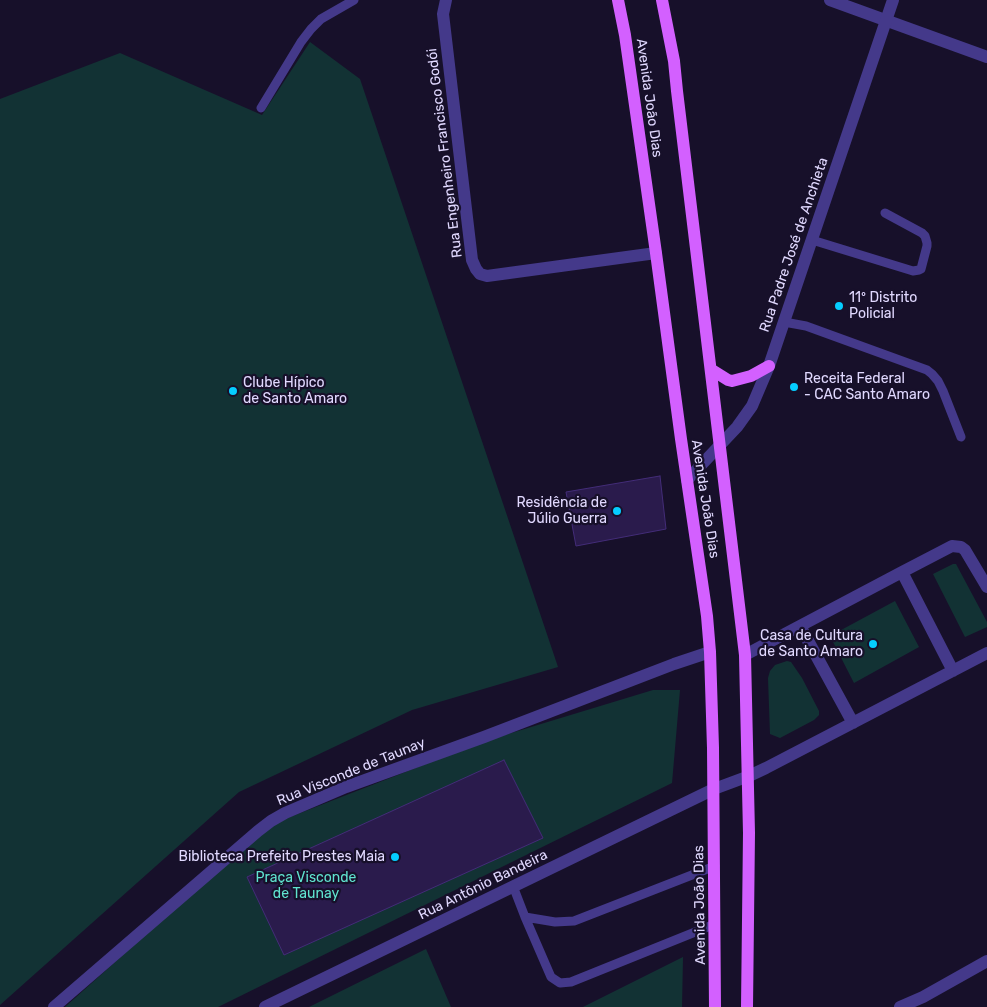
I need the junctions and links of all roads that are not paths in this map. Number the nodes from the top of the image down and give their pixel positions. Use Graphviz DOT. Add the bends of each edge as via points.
graph roads {
  1 [pos="354,0"];
  2 [pos="446,0"];
  3 [pos="618,0"];
  4 [pos="662,0"];
  5 [pos="830,0"];
  6 [pos="893,0"];
  7 [pos="886,20"];
  8 [pos="987,57"];
  9 [pos="261,108"];
  10 [pos="885,213"];
  11 [pos="812,240"];
  12 [pos="656,253"];
  13 [pos="784,322"];
  14 [pos="769,366"];
  15 [pos="712,370"];
  16 [pos="960,437"];
  17 [pos="720,444"];
  18 [pos="687,480"];
  19 [pos="902,572"];
  20 [pos="987,587"];
  21 [pos="800,626"];
  22 [pos="710,652"];
  23 [pos="987,653"];
  24 [pos="746,655"];
  25 [pos="953,670"];
  26 [pos="852,723"];
  27 [pos="748,776"];
  28 [pos="714,789"];
  29 [pos="715,866"];
  30 [pos="513,886"];
  31 [pos="525,917"];
  32 [pos="715,924"];
  33 [pos="987,961"];
  34 [pos="71,992"];
  35 [pos="926,1002"];
  36 [pos="54,1007"];
  37 [pos="66,1007"];
  38 [pos="265,1007"];
  39 [pos="716,1007"];
  40 [pos="748,1007"];
  41 [pos="900,1007"];
  1 -- 9 [label="lane" via="321,19 311,29"];
  2 -- 12 [label="street, Rua Engenheiro Francisco Godói" via="443,14 472,260 480,274 487,276"];
  3 -- 12 [label="main road, Avenida João Dias"];
  4 -- 15 [label="main road, Avenida João Dias" via="674,61"];
  5 -- 7 [label="street"];
  6 -- 7 [label="street, Rua Padre José de Anchieta"];
  7 -- 8 [label="street"];
  7 -- 11 [label="street, Rua Padre José de Anchieta"];
  10 -- 11 [label="lane" via="925,236 927,246 919,270 913,271"];
  11 -- 13 [label="street, Rua Padre José de Anchieta"];
  12 -- 18 [label="main road, Avenida João Dias"];
  13 -- 14 [label="street, Rua Padre José de Anchieta"];
  13 -- 16 [label="lane" via="806,326 927,370 943,391"];
  14 -- 15 [label="main road" via="751,376 732,381"];
  14 -- 17 [label="street, Rua Padre José de Anchieta" via="752,406"];
  15 -- 17 [label="main road, Avenida João Dias"];
  17 -- 18 [label="street, Rua Padre José de Anchieta"];
  17 -- 24 [label="main road, Avenida João Dias"];
  18 -- 22 [label="main road, Avenida João Dias"];
  19 -- 20 [label="street" via="952,546 961,546"];
  19 -- 21 [label="street"];
  19 -- 25 [label="street"];
  21 -- 24 [label="street"];
  21 -- 26 [label="street"];
  22 -- 28 [label="main road, Avenida João Dias"];
  22 -- 34 [label="street, Rua Visconde de Taunay" via="346,787 285,813 258,831"];
  23 -- 25 [label="street, Rua Antônio Bandeira"];
  24 -- 27 [label="main road, Avenida João Dias"];
  25 -- 26 [label="street, Rua Antônio Bandeira"];
  26 -- 27 [label="street, Rua Antônio Bandeira"];
  27 -- 28 [label="street, Rua Antônio Bandeira"];
  27 -- 40 [label="main road, Avenida João Dias"];
  28 -- 29 [label="main road, Avenida João Dias"];
  28 -- 30 [label="street, Rua Antônio Bandeira"];
  29 -- 31 [label="lane" via="574,921 555,922"];
  29 -- 32 [label="main road, Avenida João Dias"];
  30 -- 31 [label="lane"];
  30 -- 38 [label="street, Rua Antônio Bandeira"];
  31 -- 32 [label="lane" via="551,977 565,984"];
  32 -- 39 [label="main road, Avenida João Dias"];
  33 -- 35 [label="street"];
  34 -- 36 [label="street, Rua Visconde de Taunay"];
  34 -- 37 [label="street"];
  35 -- 41 [label="street"];
}
